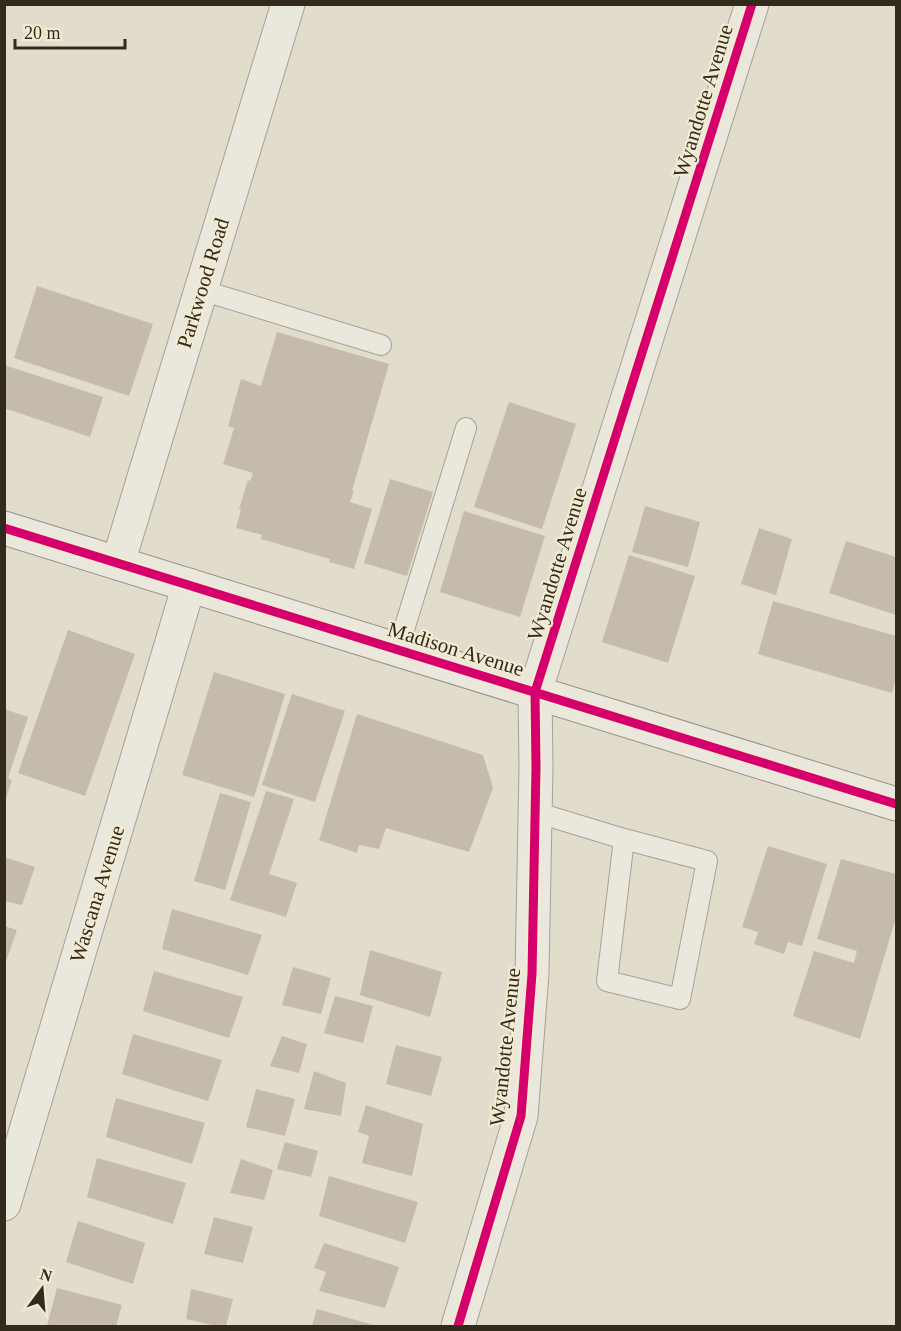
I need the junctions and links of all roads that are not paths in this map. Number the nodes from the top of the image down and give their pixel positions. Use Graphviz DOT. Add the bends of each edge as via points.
graph roads {
  1 [pos="288,4"];
  2 [pos="752,4"];
  3 [pos="201,290"];
  4 [pos="381,345"];
  5 [pos="466,428"];
  6 [pos="4,528"];
  7 [pos="118,563"];
  8 [pos="189,585"];
  9 [pos="398,649"];
  10 [pos="536,693"];
  11 [pos="897,804"];
  12 [pos="535,812"];
  13 [pos="624,838"];
  14 [pos="4,1204"];
  15 [pos="458,1326"];
  1 -- 3 [label="street, Parkwood Road"];
  2 -- 10 [label="street, Wyandotte Avenue"];
  3 -- 4 [label="lane"];
  3 -- 7 [label="street, Parkwood Road"];
  5 -- 9 [label="lane"];
  6 -- 7 [label="street, Madison Avenue"];
  7 -- 8 [label="street, Madison Avenue"];
  8 -- 9 [label="street, Madison Avenue"];
  8 -- 14 [label="street, Wascana Avenue"];
  9 -- 10 [label="street, Madison Avenue"];
  10 -- 11 [label="street, Madison Avenue"];
  10 -- 12 [label="street, Wyandotte Avenue"];
  12 -- 13 [label="lane"];
  12 -- 15 [label="street, Wyandotte Avenue" via="532,974 521,1116"];
  13 -- 13 [label="lane" via="707,861 680,999 607,981"];
}
